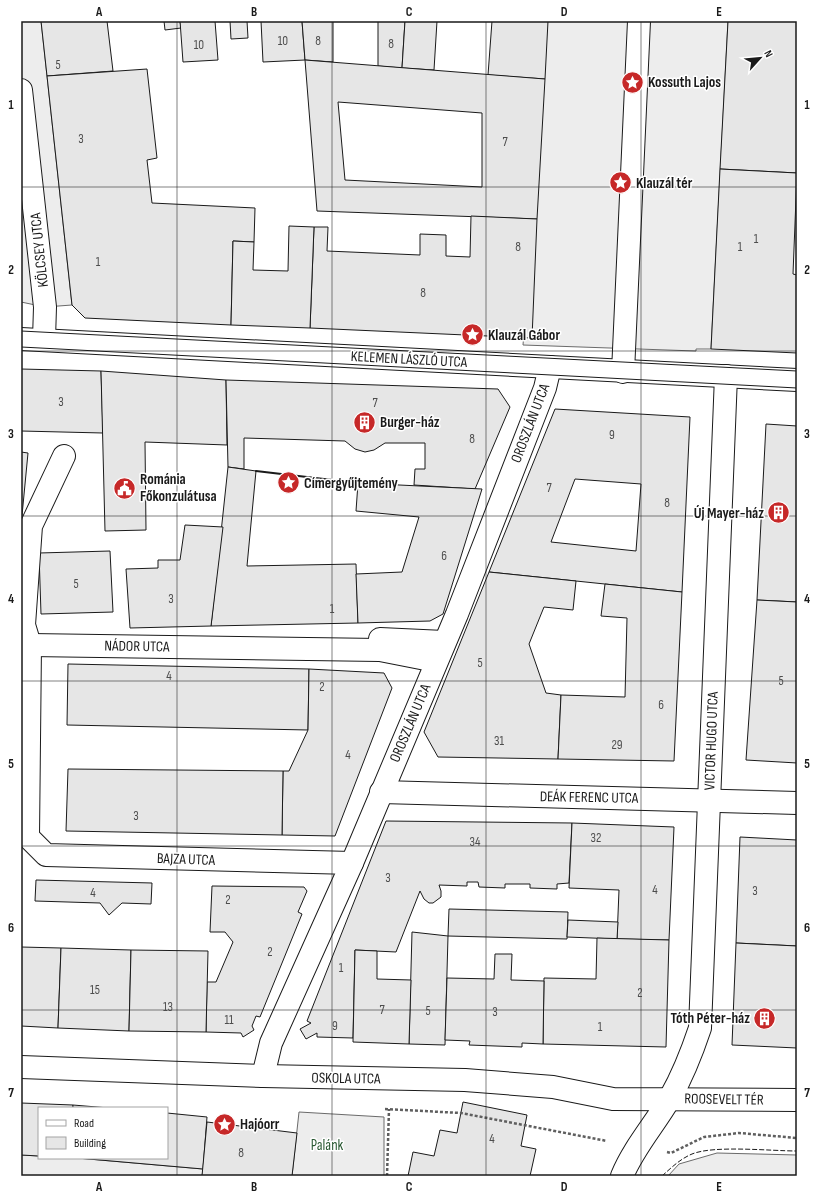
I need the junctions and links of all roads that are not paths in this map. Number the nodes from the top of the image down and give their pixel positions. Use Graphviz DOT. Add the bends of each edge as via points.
graph roads {
  1 [pos="639,21"];
  2 [pos="21,90"];
  3 [pos="21,339"];
  4 [pos="44,339"];
  5 [pos="550,367"];
  6 [pos="623,372"];
  7 [pos="726,376"];
  8 [pos="797,380"];
  9 [pos="64,456"];
  10 [pos="285,639"];
  11 [pos="30,645"];
  12 [pos="440,651"];
  13 [pos="381,792"];
  14 [pos="709,800"];
  15 [pos="797,803"];
  16 [pos="352,863"];
  17 [pos="21,1067"];
  18 [pos="263,1076"];
  19 [pos="670,1098"];
  20 [pos="797,1100"];
  21 [pos="622,1176"];
  1 -- 6 [label="street"];
  2 -- 4 [label="street, KÖLCSEY UTCA" via="45,307"];
  3 -- 4 [label="street, KELEMEN LÁSZLÓ UTCA"];
  4 -- 5 [label="street, KELEMEN LÁSZLÓ UTCA"];
  5 -- 6 [label="street, KELEMEN LÁSZLÓ UTCA"];
  5 -- 12 [label="street, OROSZLÁN UTCA" via="542,396 457,614"];
  6 -- 7 [label="street, KELEMEN LÁSZLÓ UTCA"];
  7 -- 8 [label="street, KELEMEN LÁSZLÓ UTCA"];
  7 -- 14 [label="street, VICTOR HUGO UTCA"];
  9 -- 11 [label="street" via="32,526 24,625"];
  10 -- 12 [label="street" via="371,638"];
  11 -- 12 [label="street, NÁDOR UTCA"];
  11 -- 16 [label="street, BAJZA UTCA" via="28,837 46,855"];
  12 -- 13 [label="street, OROSZLÁN UTCA"];
  13 -- 14 [label="street, DEÁK FERENC UTCA"];
  13 -- 16 [label="street, OROSZLÁN UTCA"];
  14 -- 15 [label="street, DEÁK FERENC UTCA"];
  14 -- 19 [label="street, VICTOR HUGO UTCA" via="700,1028 691,1056"];
  16 -- 18 [label="street, OROSZLÁN UTCA" via="270,1043"];
  17 -- 18 [label="street, OSKOLA UTCA"];
  18 -- 19 [label="street, OSKOLA UTCA" via="466,1080 553,1087 613,1099"];
  19 -- 20 [label="street, ROOSEVELT TÉR"];
  19 -- 21 [label="street, ROOSEVELT TÉR" via="637,1147"];
}
